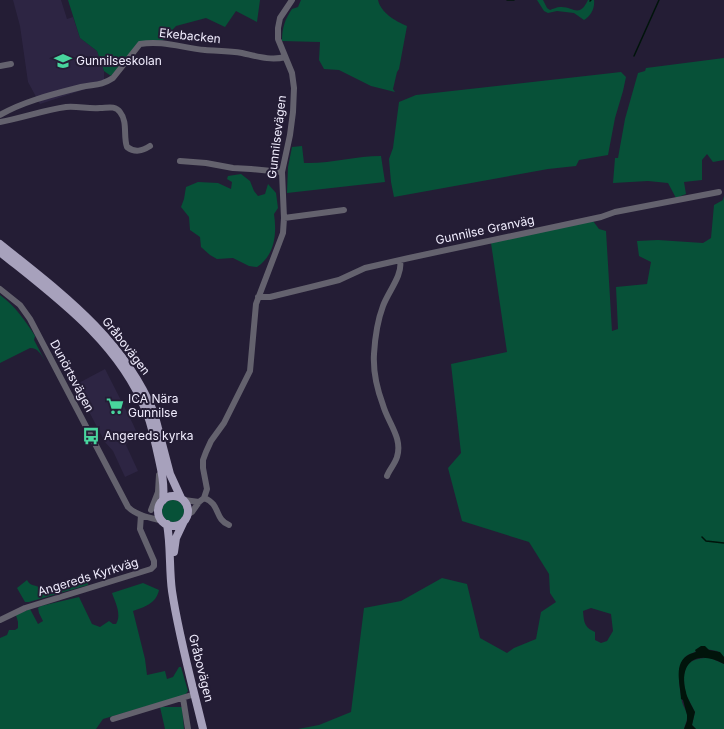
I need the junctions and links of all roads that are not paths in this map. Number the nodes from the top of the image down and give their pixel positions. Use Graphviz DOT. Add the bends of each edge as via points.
graph roads {
  1 [pos="292,0"];
  2 [pos="285,57"];
  3 [pos="11,64"];
  4 [pos="0,66"];
  5 [pos="0,115"];
  6 [pos="0,122"];
  7 [pos="150,146"];
  8 [pos="180,161"];
  9 [pos="282,172"];
  10 [pos="719,192"];
  11 [pos="344,210"];
  12 [pos="284,218"];
  13 [pos="0,244"];
  14 [pos="0,252"];
  15 [pos="400,261"];
  16 [pos="0,289"];
  17 [pos="258,297"];
  18 [pos="160,466"];
  19 [pos="387,476"];
  20 [pos="182,499"];
  21 [pos="202,500"];
  22 [pos="161,503"];
  23 [pos="151,510"];
  24 [pos="143,516"];
  25 [pos="186,518"];
  26 [pos="165,523"];
  27 [pos="229,525"];
  28 [pos="176,613"];
  29 [pos="0,620"];
  30 [pos="195,694"];
  31 [pos="183,698"];
  32 [pos="113,719"];
  33 [pos="188,729"];
  34 [pos="204,729"];
  1 -- 2 [label="street, Gunnilsevägen" via="280,18 278,28 278,38"];
  2 -- 5 [label="street, Ekebacken" via="261,57 173,44 140,44 107,82 24,103"];
  2 -- 9 [label="street, Gunnilsevägen" via="292,73 294,88 290,135"];
  3 -- 4 [label="street"];
  6 -- 7 [label="street" via="64,108 113,107 122,115 127,147 138,151"];
  8 -- 9 [label="street"];
  9 -- 12 [label="street, Gunnilsevägen"];
  10 -- 15 [label="street, Gunnilse Granväg" via="615,212"];
  11 -- 12 [label="street"];
  12 -- 17 [label="street, Gunnilsevägen" via="283,233"];
  13 -- 20 [label="main road, Gråbovägen" via="80,310 123,358 154,413 170,474"];
  14 -- 18 [label="main road, Gråbovägen" via="72,310 115,358 135,388 146,412"];
  15 -- 17 [label="street, Gunnilse Granväg" via="365,268 339,280 270,297"];
  15 -- 19 [label="street" via="400,270 378,322 374,344 375,372 383,406 397,436 397,458"];
  16 -- 24 [label="street, Dunörtsvägen" via="20,306 30,319 124,499 134,512"];
  17 -- 21 [label="street, Gunnilsevägen" via="250,371 203,460 207,489"];
  18 -- 22 [label="main road, Gråbovägen" via="164,487"];
  18 -- 23 [label="street" via="158,492"];
  20 -- 21 [label="street"];
  20 -- 22 [label="main road" via="170,496"];
  20 -- 25 [label="main road" via="188,507"];
  21 -- 25 [label="street"];
  21 -- 27 [label="street" via="212,502 220,519"];
  22 -- 23 [label="street"];
  22 -- 26 [label="main road" via="160,516"];
  23 -- 24 [label="street"];
  24 -- 26 [label="street, Dunörtsvägen"];
  24 -- 29 [label="street, Angereds Kyrkväg" via="140,529 154,561 151,569 25,608"];
  25 -- 26 [label="main road" via="174,525"];
  25 -- 28 [label="main road, Gråbovägen" via="174,545"];
  26 -- 28 [label="main road, Gråbovägen" via="170,538 172,590"];
  28 -- 30 [label="main road, Gråbovägen"];
  30 -- 31 [label="street"];
  30 -- 34 [label="main road, Gråbovägen"];
  31 -- 32 [label="street"];
  31 -- 33 [label="street"];
}
